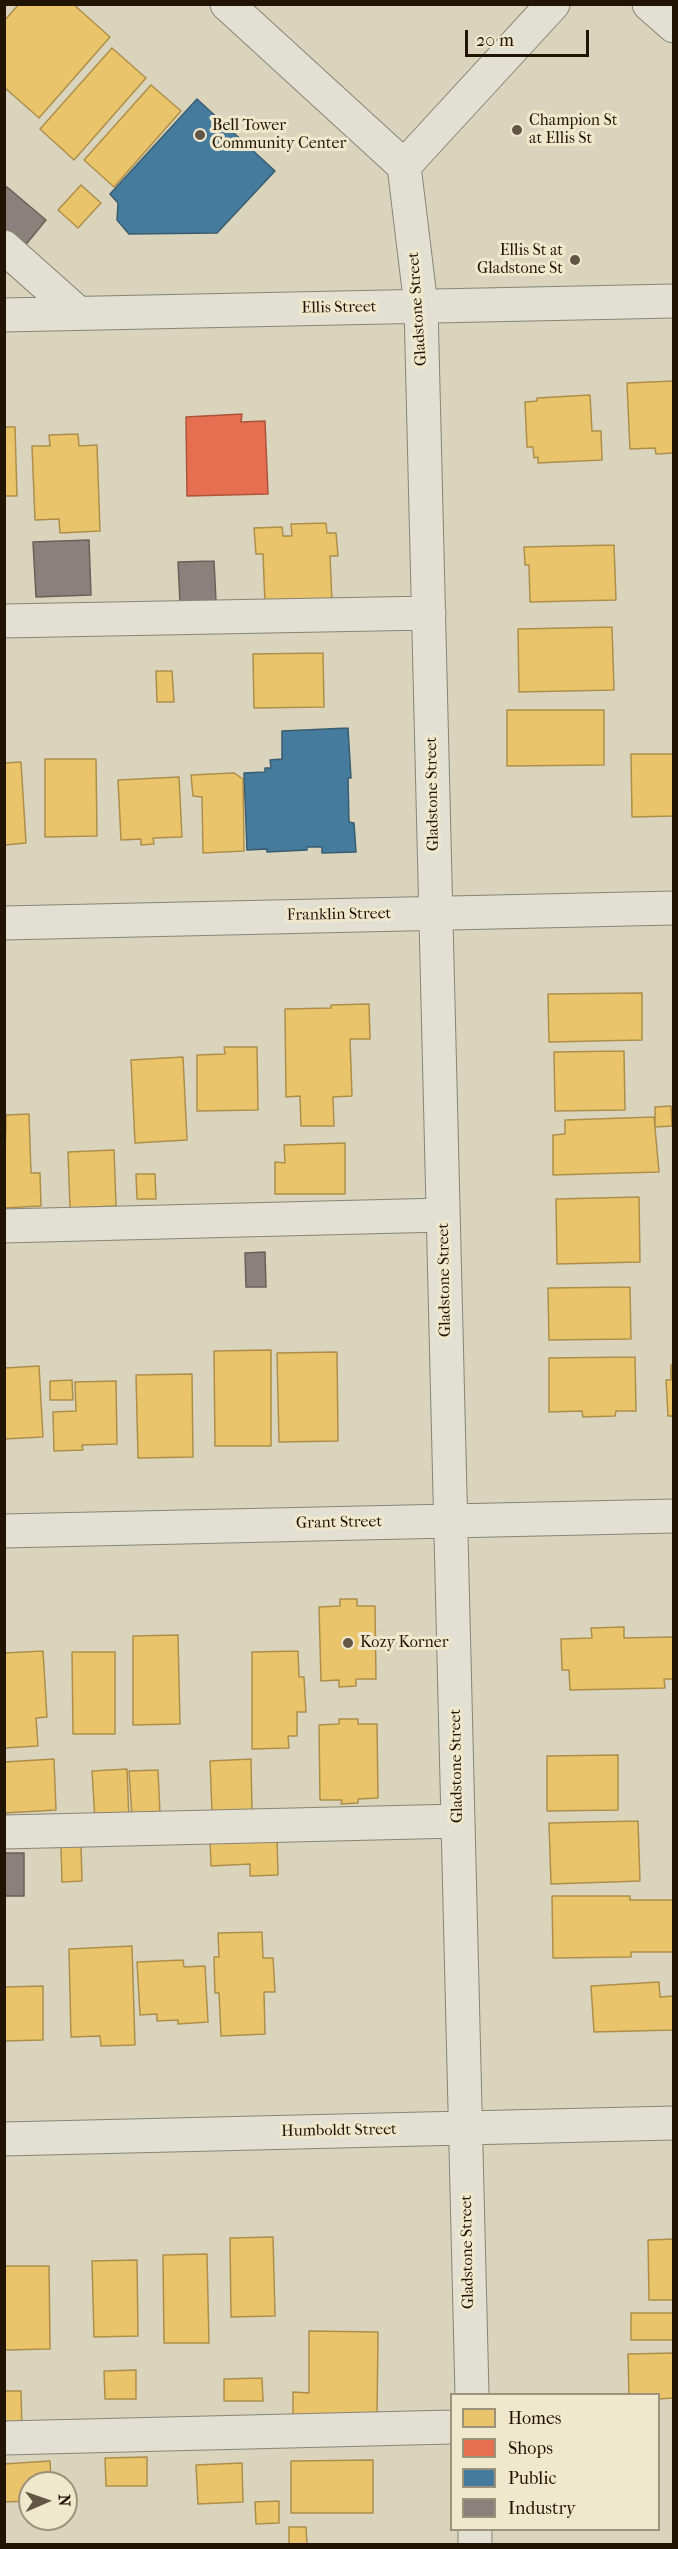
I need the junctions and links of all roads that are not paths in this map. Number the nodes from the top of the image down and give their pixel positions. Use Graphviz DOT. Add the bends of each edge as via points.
graph roads {
  1 [pos="227,4"];
  2 [pos="553,4"];
  3 [pos="649,4"];
  4 [pos="674,26"];
  5 [pos="404,166"];
  6 [pos="4,247"];
  7 [pos="674,301"];
  8 [pos="421,306"];
  9 [pos="78,313"];
  10 [pos="4,315"];
  11 [pos="429,613"];
  12 [pos="4,621"];
  13 [pos="674,908"];
  14 [pos="436,913"];
  15 [pos="4,922"];
  16 [pos="443,1215"];
  17 [pos="4,1226"];
  18 [pos="674,1516"];
  19 [pos="451,1521"];
  20 [pos="4,1531"];
  21 [pos="458,1821"];
  22 [pos="4,1832"];
  23 [pos="674,2123"];
  24 [pos="465,2128"];
  25 [pos="4,2139"];
  26 [pos="472,2393"];
  27 [pos="450,2427"];
  28 [pos="4,2438"];
  1 -- 5 [label="street"];
  2 -- 5 [label="street"];
  3 -- 4 [label="street"];
  5 -- 8 [label="street, Gladstone Street"];
  6 -- 9 [label="street"];
  7 -- 8 [label="street, Ellis Street"];
  8 -- 9 [label="street, Ellis Street"];
  8 -- 11 [label="street, Gladstone Street"];
  9 -- 10 [label="street, Ellis Street"];
  11 -- 12 [label="street"];
  11 -- 14 [label="street, Gladstone Street"];
  13 -- 14 [label="street, Franklin Street"];
  14 -- 15 [label="street, Franklin Street"];
  14 -- 16 [label="street, Gladstone Street"];
  16 -- 17 [label="street"];
  16 -- 19 [label="street, Gladstone Street"];
  18 -- 19 [label="street, Grant Street"];
  19 -- 20 [label="street, Grant Street"];
  19 -- 21 [label="street, Gladstone Street"];
  21 -- 22 [label="street"];
  21 -- 24 [label="street, Gladstone Street"];
  23 -- 24 [label="street, Humboldt Street"];
  24 -- 25 [label="street, Humboldt Street"];
  24 -- 26 [label="street, Gladstone Street"];
  27 -- 28 [label="street"];
}
